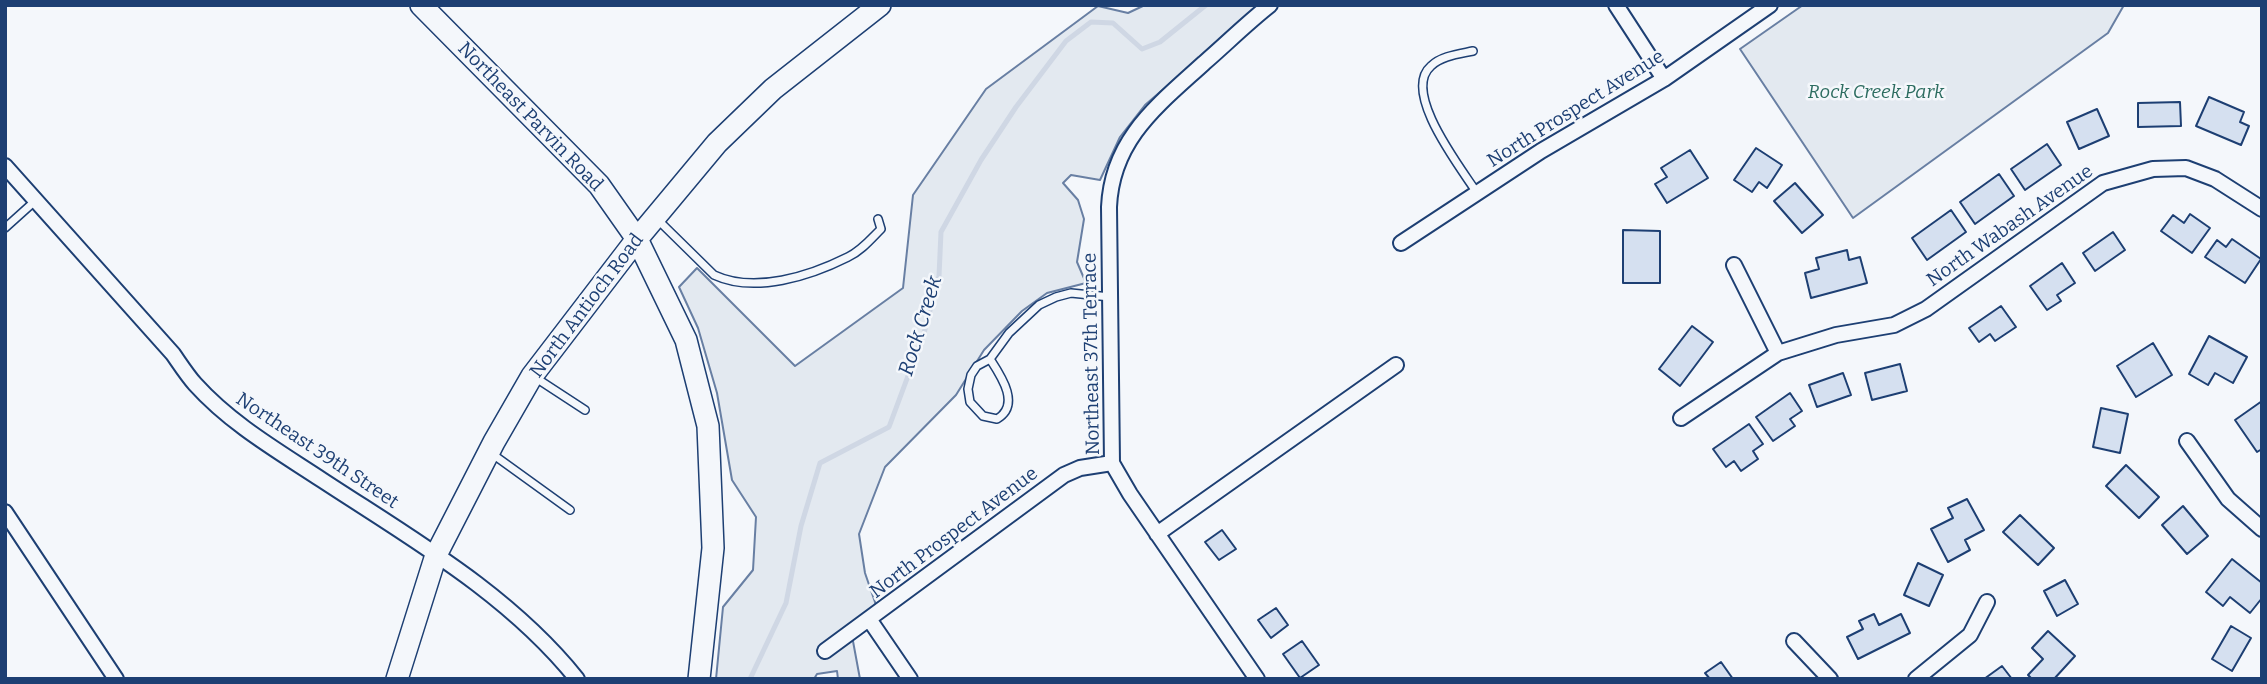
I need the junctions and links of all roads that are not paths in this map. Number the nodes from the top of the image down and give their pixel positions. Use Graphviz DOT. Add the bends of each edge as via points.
graph roads {
  1 [pos="421,5"];
  2 [pos="1270,5"];
  3 [pos="1616,5"];
  4 [pos="1770,5"];
  5 [pos="869,11"];
  6 [pos="1472,51"];
  7 [pos="1664,79"];
  8 [pos="5,166"];
  9 [pos="1477,194"];
  10 [pos="36,200"];
  11 [pos="2262,209"];
  12 [pos="655,217"];
  13 [pos="878,219"];
  14 [pos="5,228"];
  15 [pos="637,239"];
  16 [pos="1401,243"];
  17 [pos="1734,265"];
  18 [pos="1110,297"];
  19 [pos="1778,353"];
  20 [pos="990,359"];
  21 [pos="1396,365"];
  22 [pos="533,376"];
  23 [pos="585,410"];
  24 [pos="1681,418"];
  25 [pos="2187,441"];
  26 [pos="489,452"];
  27 [pos="1112,463"];
  28 [pos="570,510"];
  29 [pos="5,512"];
  30 [pos="2262,529"];
  31 [pos="1157,534"];
  32 [pos="436,555"];
  33 [pos="1987,602"];
  34 [pos="869,619"];
  35 [pos="1794,641"];
  36 [pos="825,651"];
  37 [pos="116,679"];
  38 [pos="397,679"];
  39 [pos="578,679"];
  40 [pos="699,679"];
  41 [pos="910,679"];
  42 [pos="1257,679"];
  43 [pos="1830,679"];
  44 [pos="1916,679"];
  1 -- 15 [label="street, Northeast Parvin Road" via="599,185"];
  2 -- 18 [label="street, Northeast 37th Terrace" via="1152,110 1127,142 1110,186"];
  3 -- 7 [label="street"];
  4 -- 7 [label="street, North Prospect Avenue"];
  5 -- 12 [label="street, North Antioch Road" via="773,89 717,143"];
  6 -- 9 [label="lane" via="1431,65 1424,75 1423,92 1428,115"];
  7 -- 9 [label="street, North Prospect Avenue"];
  8 -- 10 [label="street, Northeast 39th Street"];
  9 -- 16 [label="street, North Prospect Avenue"];
  10 -- 14 [label="lane"];
  10 -- 32 [label="street, Northeast 39th Street" via="214,403 249,432"];
  11 -- 19 [label="street, North Wabash Avenue" via="2215,178 2186,168 2153,169 2103,183 1905,320"];
  12 -- 13 [label="lane" via="714,275 749,283 795,277 848,257 881,229"];
  12 -- 15 [label="street, North Antioch Road"];
  15 -- 22 [label="street, North Antioch Road"];
  15 -- 40 [label="street, Northeast Parvin Road" via="686,340 708,426 713,548"];
  17 -- 19 [label="street"];
  18 -- 20 [label="lane" via="1071,293 1039,305"];
  18 -- 27 [label="street, Northeast 37th Terrace"];
  19 -- 24 [label="street, North Wabash Avenue"];
  20 -- 20 [label="lane" via="977,366 968,389 973,407 983,416 997,419 1009,405 1001,376"];
  21 -- 31 [label="street"];
  22 -- 23 [label="lane"];
  22 -- 26 [label="street, North Antioch Road"];
  25 -- 30 [label="street" via="2228,499"];
  26 -- 28 [label="lane"];
  26 -- 32 [label="street, North Antioch Road"];
  27 -- 31 [label="street, Northeast 37th Terrace"];
  27 -- 34 [label="street, North Prospect Avenue" via="1064,475"];
  29 -- 37 [label="street"];
  31 -- 42 [label="street, Northeast 37th Terrace"];
  32 -- 38 [label="street, North Antioch Road"];
  32 -- 39 [label="street, Northeast 39th Street" via="510,610"];
  33 -- 44 [label="street" via="1970,635"];
  34 -- 36 [label="street, North Prospect Avenue"];
  34 -- 41 [label="street"];
  35 -- 43 [label="street"];
}
